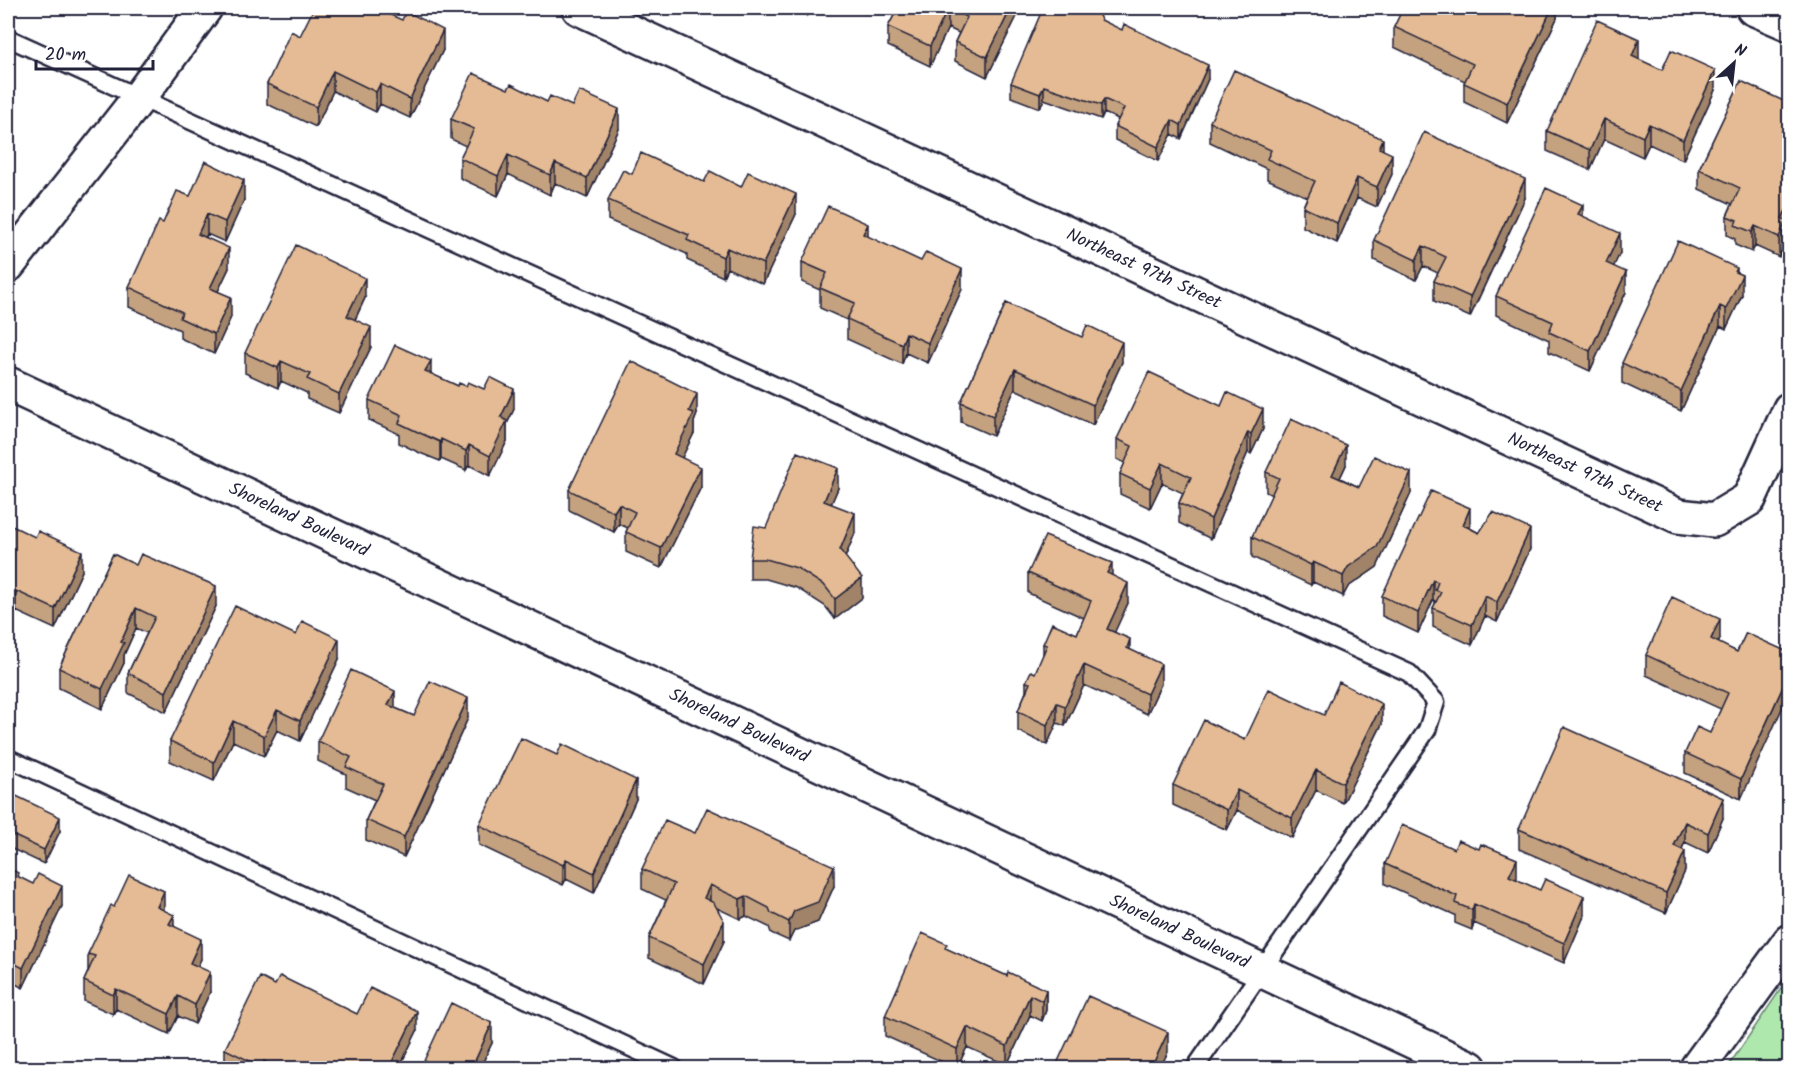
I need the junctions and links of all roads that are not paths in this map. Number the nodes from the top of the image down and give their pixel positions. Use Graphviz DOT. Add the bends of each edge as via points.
graph roads {
  1 [pos="205,8"];
  2 [pos="579,8"];
  3 [pos="1753,8"];
  4 [pos="1790,24"];
  5 [pos="8,38"];
  6 [pos="139,98"];
  7 [pos="8,265"];
  8 [pos="8,384"];
  9 [pos="1790,409"];
  10 [pos="8,758"];
  11 [pos="1790,940"];
  12 [pos="1262,971"];
  13 [pos="674,1068"];
  14 [pos="1195,1068"];
  15 [pos="1470,1068"];
  16 [pos="1697,1068"];
  1 -- 6 [label="street"];
  2 -- 9 [label="street, Northeast 97th Street" via="1678,516 1714,520 1749,499"];
  3 -- 4 [label="street"];
  5 -- 6 [label="lane"];
  6 -- 7 [label="street"];
  6 -- 12 [label="lane" via="1409,673 1436,702 1426,730"];
  8 -- 12 [label="street, Shoreland Boulevard"];
  10 -- 13 [label="lane"];
  11 -- 16 [label="street"];
  12 -- 14 [label="lane"];
  12 -- 15 [label="street, Shoreland Boulevard"];
}
